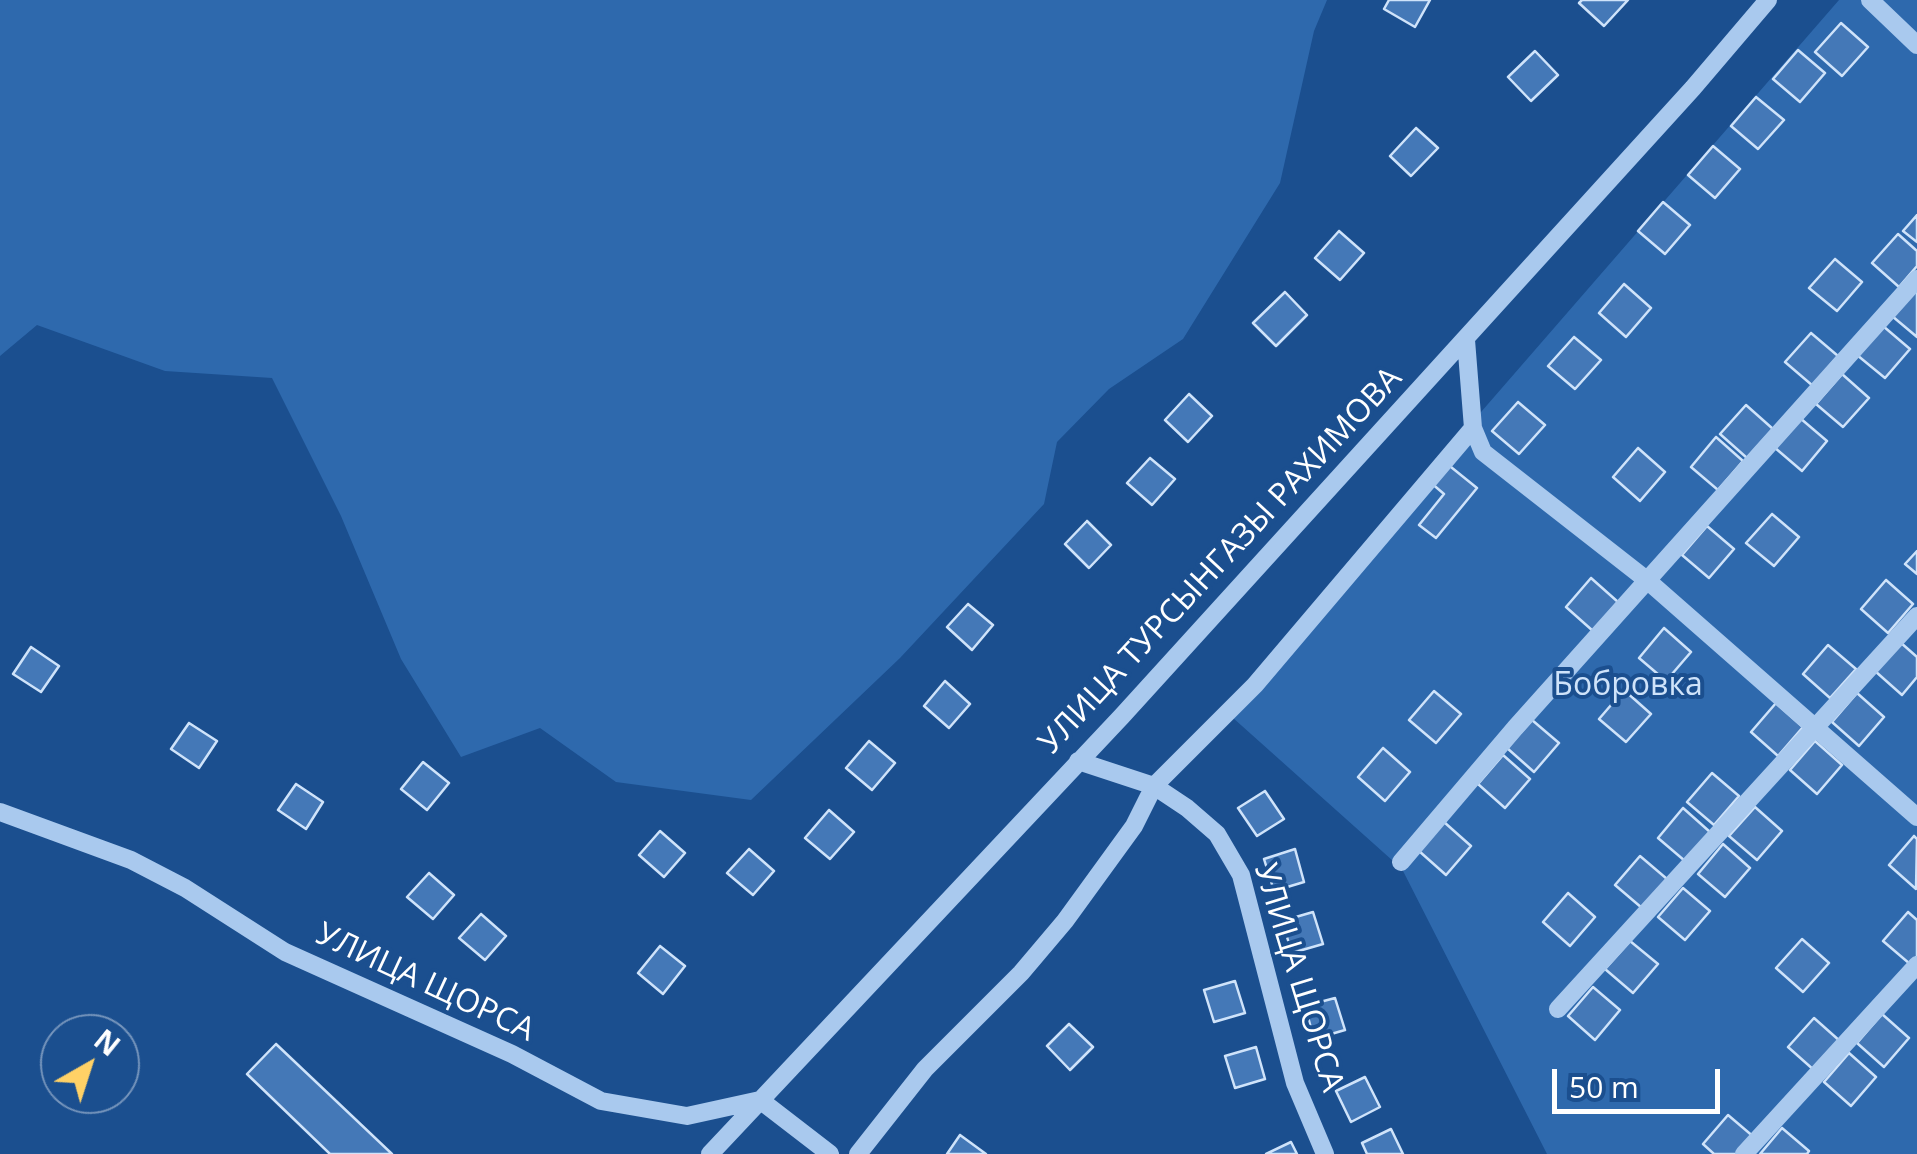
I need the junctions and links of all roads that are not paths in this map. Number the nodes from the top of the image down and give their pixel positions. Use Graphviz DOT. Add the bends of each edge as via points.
graph roads {
  1 [pos="1768,0"];
  2 [pos="1870,0"];
  3 [pos="1917,45"];
  4 [pos="1917,279"];
  5 [pos="1466,340"];
  6 [pos="1473,428"];
  7 [pos="1648,581"];
  8 [pos="1917,616"];
  9 [pos="1816,728"];
  10 [pos="1078,760"];
  11 [pos="1154,786"];
  12 [pos="0,812"];
  13 [pos="1917,817"];
  14 [pos="1402,862"];
  15 [pos="1917,964"];
  16 [pos="1558,1009"];
  17 [pos="760,1100"];
  18 [pos="710,1154"];
  19 [pos="830,1154"];
  20 [pos="858,1154"];
  21 [pos="1325,1154"];
  22 [pos="1744,1154"];
  1 -- 5 [label="street, УЛИЦА ТУРСЫНГАЗЫ РАХИМОВА"];
  2 -- 3 [label="street"];
  4 -- 7 [label="street"];
  5 -- 6 [label="street"];
  5 -- 10 [label="street, УЛИЦА ТУРСЫНГАЗЫ РАХИМОВА"];
  6 -- 7 [label="street" via="1483,452"];
  6 -- 11 [label="street" via="1254,685"];
  7 -- 9 [label="street"];
  7 -- 14 [label="street"];
  8 -- 9 [label="street"];
  9 -- 13 [label="street"];
  9 -- 16 [label="street"];
  10 -- 11 [label="street, УЛИЦА ЩОРСА"];
  10 -- 17 [label="street, УЛИЦА ТУРСЫНГАЗЫ РАХИМОВА"];
  11 -- 20 [label="street" via="1134,826 1065,921 925,1069"];
  11 -- 21 [label="street, УЛИЦА ЩОРСА" via="1217,834 1241,875 1295,1083"];
  12 -- 17 [label="street, УЛИЦА ЩОРСА" via="131,860 285,952 602,1101 686,1116"];
  15 -- 22 [label="street"];
  17 -- 18 [label="street, УЛИЦА ТУРСЫНГАЗЫ РАХИМОВА"];
  17 -- 19 [label="street"];
}
